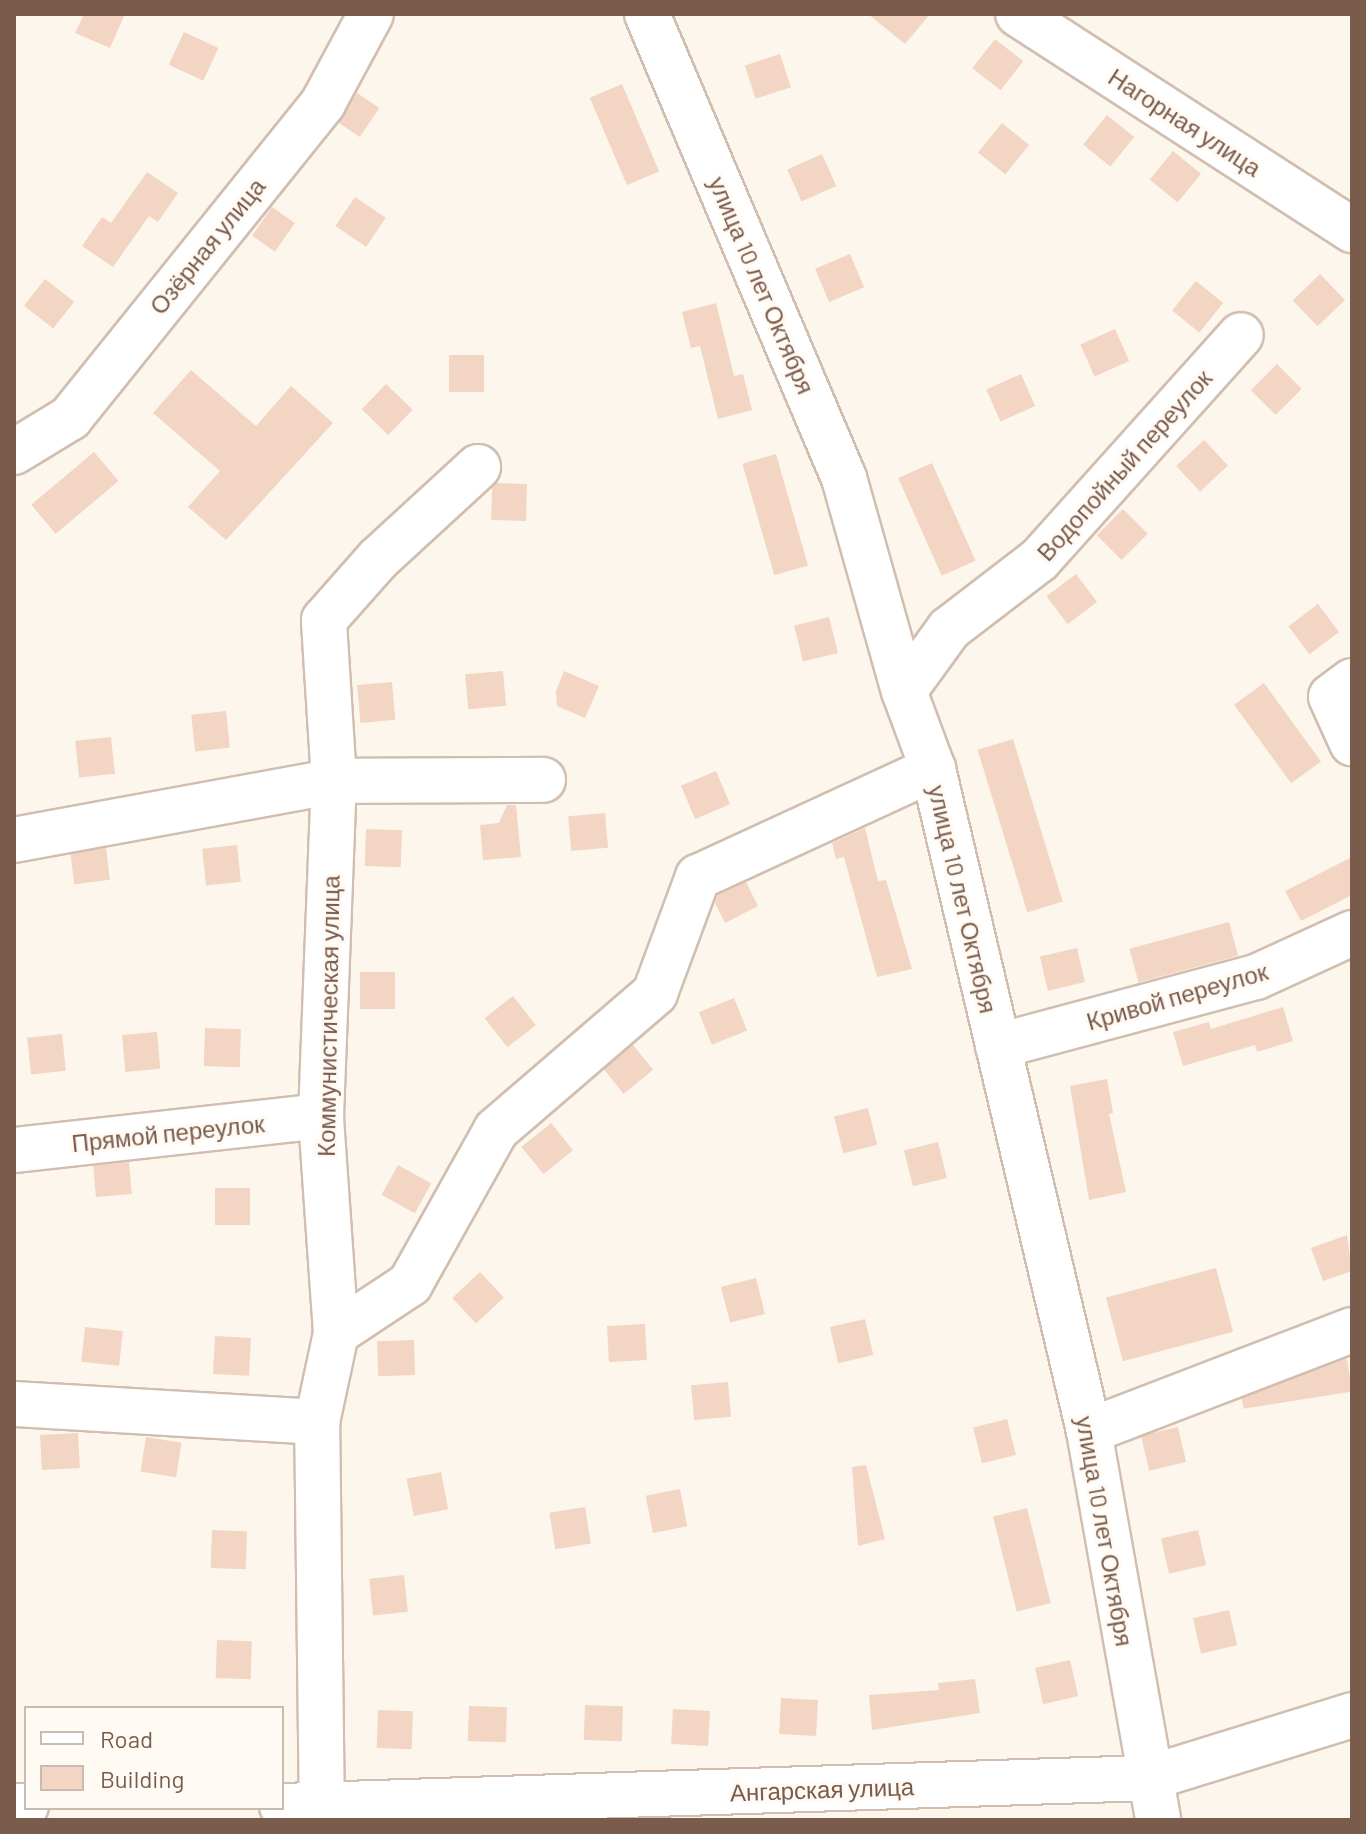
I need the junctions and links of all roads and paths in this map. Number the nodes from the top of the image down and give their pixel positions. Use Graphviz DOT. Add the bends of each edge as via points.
graph roads {
  1 [pos="371,14"];
  2 [pos="647,14"];
  3 [pos="1018,14"];
  4 [pos="1352,230"];
  5 [pos="1241,335"];
  6 [pos="14,452"];
  7 [pos="478,467"];
  8 [pos="1352,681"];
  9 [pos="904,691"];
  10 [pos="1352,743"];
  11 [pos="933,769"];
  12 [pos="543,780"];
  13 [pos="334,781"];
  14 [pos="14,840"];
  15 [pos="1352,933"];
  16 [pos="998,1046"];
  17 [pos="321,1116"];
  18 [pos="14,1150"];
  19 [pos="1352,1330"];
  20 [pos="336,1333"];
  21 [pos="14,1404"];
  22 [pos="317,1422"];
  23 [pos="1089,1431"];
  24 [pos="1352,1715"];
  25 [pos="1149,1778"];
  26 [pos="309,1811"];
  27 [pos="1158,1820"];
  1 -- 6 [label="street, Озёрная улица" via="323,103 70,418"];
  2 -- 9 [label="street, улица 10 лет Октября" via="844,478"];
  3 -- 4 [label="street, Нагорная улица"];
  5 -- 9 [label="street, Водопойный переулок" via="1039,560 949,629"];
  7 -- 13 [label="street, Коммунистическая улица" via="378,559 324,620"];
  8 -- 10 [label="street" via="1331,697"];
  9 -- 11 [label="street, улица 10 лет Октября"];
  11 -- 16 [label="street, улица 10 лет Октября"];
  11 -- 20 [label="street" via="698,877 655,993 496,1130 410,1284"];
  12 -- 13 [label="street"];
  13 -- 14 [label="street"];
  13 -- 17 [label="street, Коммунистическая улица"];
  15 -- 16 [label="street, Кривой переулок" via="1256,977"];
  16 -- 23 [label="street, улица 10 лет Октября"];
  17 -- 18 [label="street, Прямой переулок"];
  17 -- 20 [label="street, Коммунистическая улица"];
  19 -- 23 [label="street"];
  20 -- 22 [label="street, Коммунистическая улица"];
  21 -- 22 [label="street"];
  22 -- 26 [label="street, Коммунистическая улица"];
  23 -- 25 [label="street, улица 10 лет Октября"];
  24 -- 25 [label="street, Ангарская улица"];
  25 -- 26 [label="street, Ангарская улица"];
  25 -- 27 [label="street, улица 10 лет Октября"];
}
